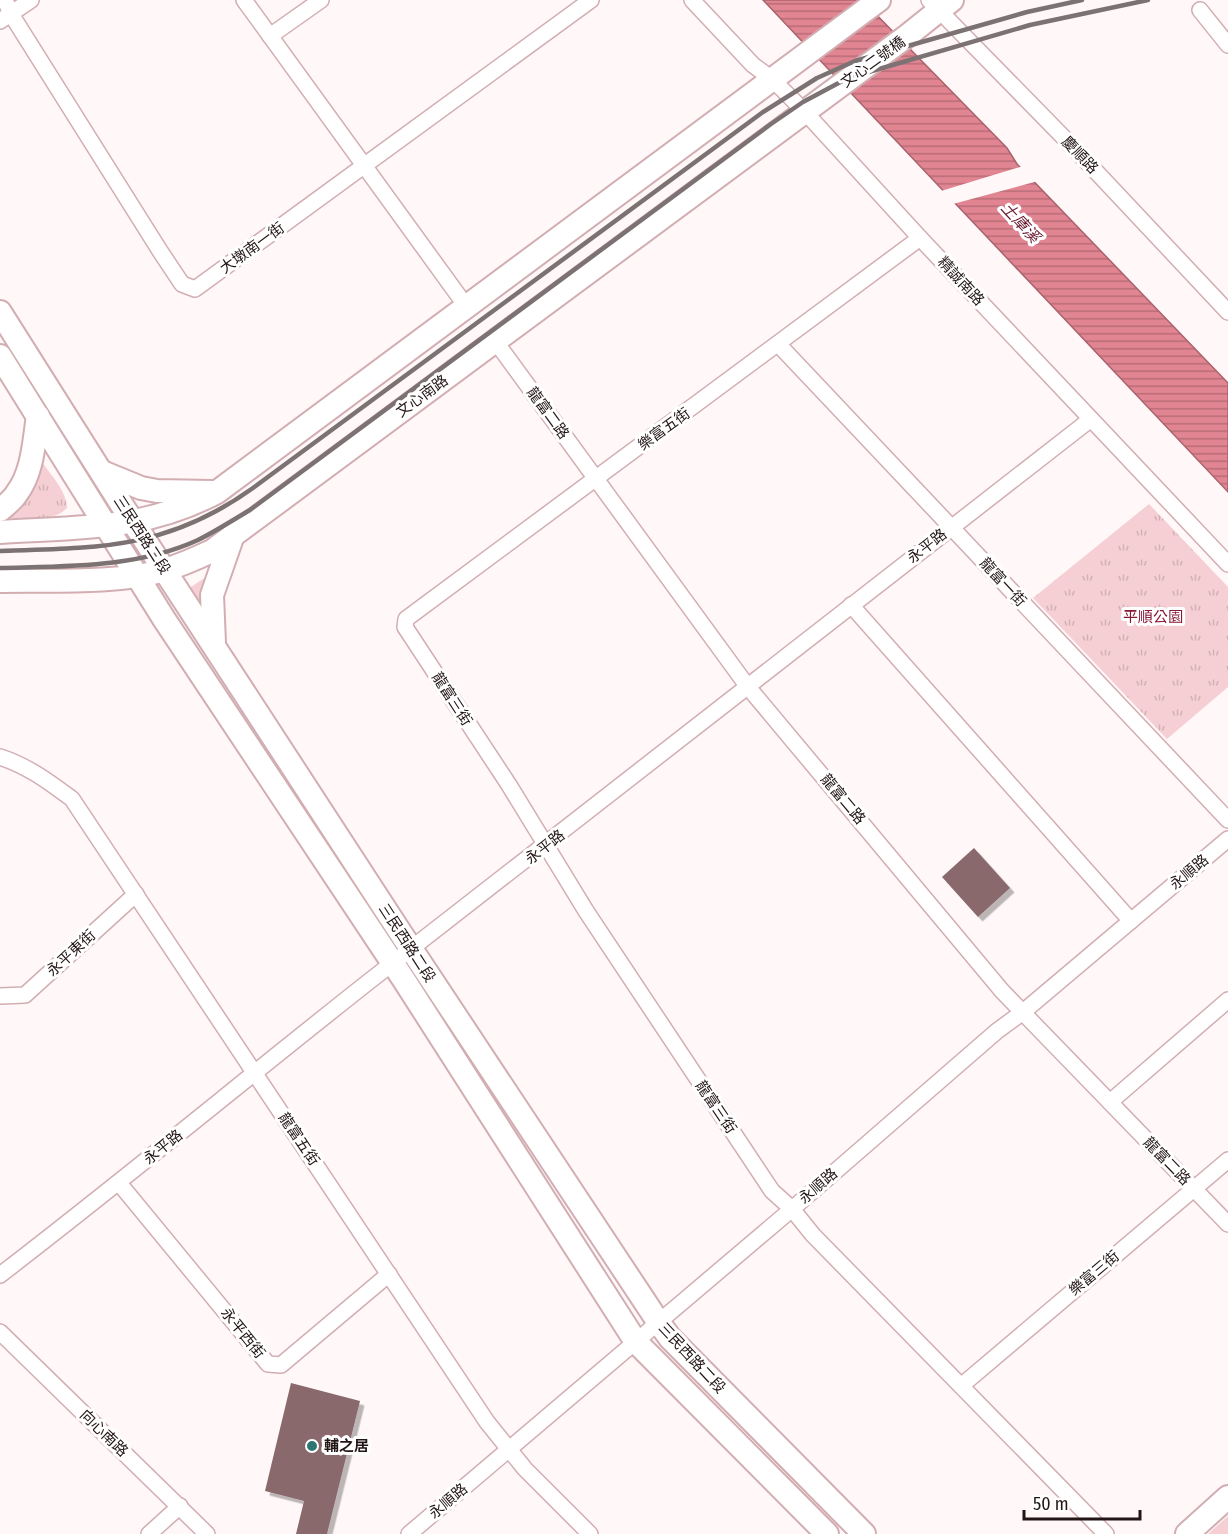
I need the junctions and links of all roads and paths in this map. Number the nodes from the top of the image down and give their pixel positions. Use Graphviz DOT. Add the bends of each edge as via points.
graph roads {
  1 [pos="31,0"];
  2 [pos="244,0"];
  3 [pos="321,0"];
  4 [pos="591,0"];
  5 [pos="692,0"];
  6 [pos="879,0"];
  7 [pos="940,3"];
  8 [pos="1200,10"];
  9 [pos="5,12"];
  10 [pos="270,36"];
  11 [pos="1228,45"];
  12 [pos="772,78"];
  13 [pos="805,112"];
  14 [pos="364,166"];
  15 [pos="920,238"];
  16 [pos="466,306"];
  17 [pos="0,312"];
  18 [pos="1228,312"];
  19 [pos="496,342"];
  20 [pos="779,345"];
  21 [pos="0,356"];
  22 [pos="38,416"];
  23 [pos="1090,419"];
  24 [pos="102,472"];
  25 [pos="596,479"];
  26 [pos="217,492"];
  27 [pos="0,510"];
  28 [pos="134,522"];
  29 [pos="108,526"];
  30 [pos="951,527"];
  31 [pos="0,532"];
  32 [pos="233,535"];
  33 [pos="1228,564"];
  34 [pos="164,570"];
  35 [pos="137,576"];
  36 [pos="0,581"];
  37 [pos="851,605"];
  38 [pos="406,619"];
  39 [pos="215,647"];
  40 [pos="748,687"];
  41 [pos="0,757"];
  42 [pos="1228,820"];
  43 [pos="1228,839"];
  44 [pos="545,846"];
  45 [pos="136,894"];
  46 [pos="1131,921"];
  47 [pos="411,950"];
  48 [pos="392,964"];
  49 [pos="0,996"];
  50 [pos="1228,1000"];
  51 [pos="1023,1012"];
  52 [pos="255,1072"];
  53 [pos="1110,1102"];
  54 [pos="1228,1160"];
  55 [pos="119,1183"];
  56 [pos="1194,1189"];
  57 [pos="792,1209"];
  58 [pos="1228,1224"];
  59 [pos="389,1274"];
  60 [pos="0,1275"];
  61 [pos="659,1323"];
  62 [pos="0,1332"];
  63 [pos="636,1342"];
  64 [pos="961,1386"];
  65 [pos="510,1449"];
  66 [pos="1228,1497"];
  67 [pos="180,1506"];
  68 [pos="149,1534"];
  69 [pos="207,1534"];
  70 [pos="409,1534"];
  71 [pos="590,1534"];
  72 [pos="828,1534"];
  73 [pos="864,1534"];
  74 [pos="1106,1534"];
  75 [pos="1187,1534"];
  1 -- 9 [label="street"];
  2 -- 10 [label="street"];
  3 -- 10 [label="street"];
  4 -- 14 [label="street, 大墩南一街"];
  5 -- 12 [label="street, 精誠南路" via="753,65"];
  6 -- 12 [label="street"];
  7 -- 13 [label="street, 文心二號橋" via="907,36"];
  7 -- 18 [label="street, 慶順路"];
  8 -- 11 [label="street"];
  9 -- 14 [label="street, 大墩南一街" via="182,284 195,289"];
  10 -- 14 [label="street"];
  12 -- 13 [label="street, 精誠南路"];
  12 -- 16 [label="street"];
  13 -- 15 [label="street, 精誠南路"];
  13 -- 19 [label="street, 文心南路"];
  14 -- 16 [label="street"];
  15 -- 20 [label="street, 樂富五街"];
  15 -- 23 [label="street, 精誠南路"];
  16 -- 26 [label="street"];
  17 -- 24 [label="street, 三民西路二段"];
  19 -- 25 [label="street, 龍富二路"];
  19 -- 32 [label="street, 文心南路"];
  20 -- 25 [label="street, 樂富五街"];
  20 -- 30 [label="street, 龍富一街"];
  21 -- 22 [label="street, 三民西路二段"];
  22 -- 27 [label="street" via="24,482"];
  22 -- 29 [label="street, 三民西路二段"];
  23 -- 30 [label="street, 永平路"];
  23 -- 33 [label="street, 精誠南路"];
  24 -- 26 [label="street" via="158,491"];
  24 -- 28 [label="street, 三民西路二段"];
  25 -- 38 [label="street, 樂富五街"];
  25 -- 40 [label="street, 龍富二路"];
  26 -- 28 [label="street" via="170,513"];
  28 -- 29 [label="street"];
  28 -- 34 [label="street, 三民西路二段"];
  29 -- 31 [label="street"];
  29 -- 35 [label="street, 三民西路二段"];
  30 -- 37 [label="street, 永平路"];
  30 -- 42 [label="street, 龍富一街"];
  32 -- 34 [label="street, 文心南路" via="212,551"];
  32 -- 39 [label="street" via="212,595"];
  34 -- 35 [label="street, 文心南路"];
  34 -- 39 [label="street, 三民西路二段"];
  35 -- 36 [label="street, 文心南路"];
  35 -- 48 [label="street, 三民西路二段"];
  37 -- 40 [label="street, 永平路"];
  37 -- 46 [label="street"];
  38 -- 44 [label="street, 龍富三街" via="405,627"];
  39 -- 47 [label="street, 三民西路二段"];
  40 -- 44 [label="street, 永平路"];
  40 -- 51 [label="street, 龍富二路"];
  41 -- 45 [label="street, 龍富五街" via="40,775 72,799"];
  43 -- 46 [label="street, 永順路"];
  44 -- 47 [label="street, 永平路"];
  44 -- 57 [label="street, 龍富三街" via="772,1191"];
  45 -- 49 [label="street, 永平東街" via="25,996"];
  45 -- 52 [label="street, 龍富五街"];
  46 -- 51 [label="street, 永順路"];
  47 -- 48 [label="street, 永平路"];
  47 -- 61 [label="street, 三民西路二段"];
  48 -- 52 [label="street, 永平路"];
  48 -- 63 [label="street, 三民西路二段"];
  50 -- 53 [label="street"];
  51 -- 53 [label="street, 龍富二路"];
  51 -- 57 [label="street, 永順路"];
  52 -- 55 [label="street, 永平路"];
  52 -- 59 [label="street, 龍富五街"];
  53 -- 56 [label="street, 龍富二路"];
  54 -- 56 [label="street, 樂富三街"];
  55 -- 59 [label="street, 永平西街" via="268,1364 281,1365"];
  55 -- 60 [label="street, 永平路"];
  56 -- 58 [label="street, 龍富二路"];
  56 -- 64 [label="street, 樂富三街"];
  57 -- 61 [label="street, 永順路"];
  57 -- 64 [label="street, 龍富三街"];
  59 -- 65 [label="street, 龍富五街" via="487,1422"];
  61 -- 63 [label="street, 永順路"];
  61 -- 73 [label="street, 三民西路二段"];
  62 -- 67 [label="street, 向心南路"];
  63 -- 65 [label="street, 永順路"];
  63 -- 72 [label="street, 三民西路二段"];
  64 -- 74 [label="street, 龍富三街"];
  65 -- 70 [label="street, 永順路"];
  65 -- 71 [label="street, 龍富五街"];
  66 -- 75 [label="street"];
  67 -- 68 [label="street"];
  67 -- 69 [label="street, 向心南路"];
}
